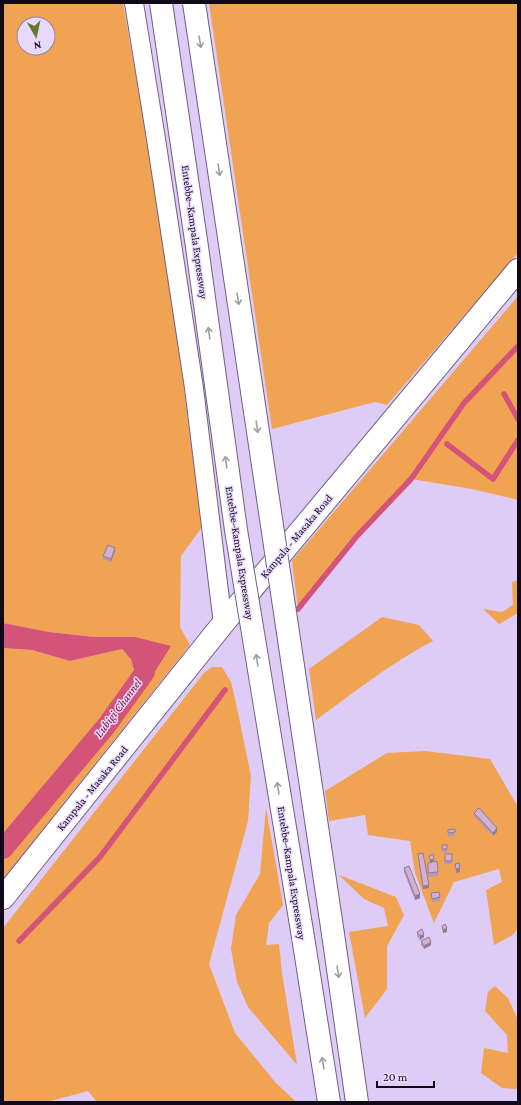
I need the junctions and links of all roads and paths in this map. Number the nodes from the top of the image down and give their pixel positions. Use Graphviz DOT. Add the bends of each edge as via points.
graph roads {
  1 [pos="134,3"];
  2 [pos="161,3"];
  3 [pos="194,3"];
  4 [pos="518,270"];
  5 [pos="223,624"];
  6 [pos="3,898"];
  7 [pos="329,1102"];
  8 [pos="357,1102"];
  1 -- 5 [label="street" via="194,388"];
  7 -- 2 [label="highway, Entebbe–Kampala Expressway, one-way, bridge" via="236,530"];
  3 -- 8 [label="highway, one-way, bridge"];
  4 -- 5 [label="highway, Kampala - Masaka Road"];
  5 -- 6 [label="highway, Kampala - Masaka Road"];
}
